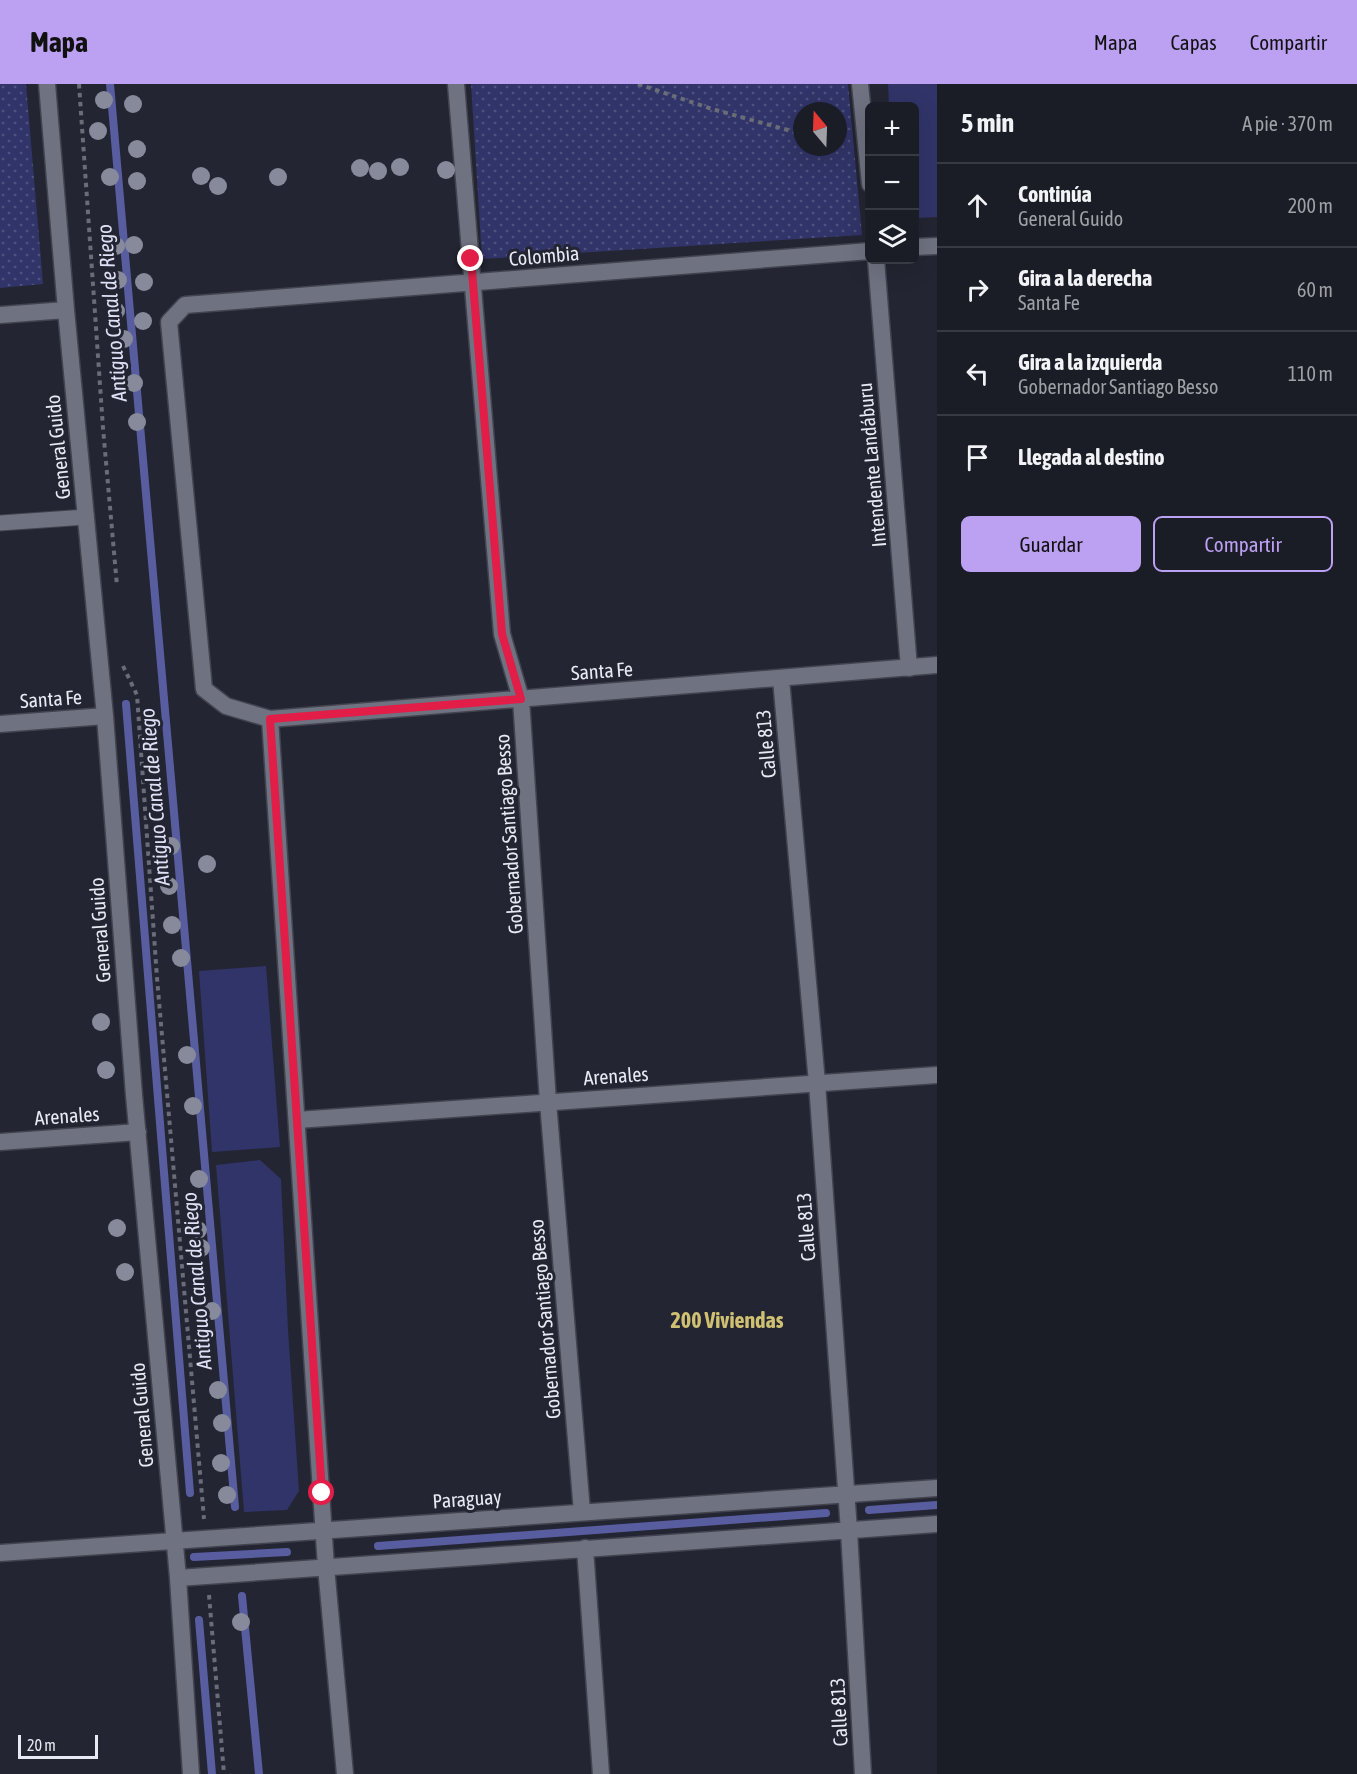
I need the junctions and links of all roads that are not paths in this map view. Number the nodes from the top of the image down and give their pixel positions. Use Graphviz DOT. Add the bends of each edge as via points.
graph roads {
  1 [pos="47,84"];
  2 [pos="456,84"];
  3 [pos="860,84"];
  4 [pos="867,156"];
  5 [pos="937,246"];
  6 [pos="919,247"];
  7 [pos="865,251"];
  8 [pos="876,264"];
  9 [pos="474,282"];
  10 [pos="66,310"];
  11 [pos="0,315"];
  12 [pos="86,517"];
  13 [pos="0,523"];
  14 [pos="937,666"];
  15 [pos="909,668"];
  16 [pos="781,679"];
  17 [pos="521,699"];
  18 [pos="105,716"];
  19 [pos="270,719"];
  20 [pos="0,724"];
  21 [pos="937,1075"];
  22 [pos="817,1083"];
  23 [pos="548,1102"];
  24 [pos="297,1120"];
  25 [pos="138,1132"];
  26 [pos="0,1142"];
  27 [pos="937,1488"];
  28 [pos="846,1494"];
  29 [pos="582,1512"];
  30 [pos="937,1524"];
  31 [pos="324,1530"];
  32 [pos="849,1531"];
  33 [pos="174,1541"];
  34 [pos="585,1548"];
  35 [pos="0,1553"];
  36 [pos="326,1567"];
  37 [pos="178,1578"];
  38 [pos="191,1774"];
  39 [pos="345,1774"];
  40 [pos="602,1774"];
  41 [pos="863,1774"];
  1 -- 10 [label="street, General Guido"];
  2 -- 9 [label="street, Gobernador Santiago Besso"];
  3 -- 4 [label="street"];
  5 -- 6 [label="street"];
  7 -- 9 [label="street, Colombia"];
  8 -- 15 [label="street, Intendente Landáburu"];
  9 -- 17 [label="street, Gobernador Santiago Besso" via="502,634"];
  9 -- 19 [label="street, Colombia" via="185,305 169,322 204,690 226,706"];
  10 -- 11 [label="street"];
  10 -- 12 [label="street, General Guido"];
  12 -- 13 [label="lane"];
  12 -- 18 [label="street, General Guido"];
  14 -- 15 [label="street, Santa Fe"];
  15 -- 16 [label="street, Santa Fe"];
  16 -- 17 [label="street, Santa Fe"];
  16 -- 22 [label="street, Calle 813"];
  17 -- 19 [label="street, Santa Fe"];
  17 -- 23 [label="street, Gobernador Santiago Besso"];
  18 -- 20 [label="street, Santa Fe"];
  18 -- 25 [label="street, General Guido"];
  19 -- 24 [label="street"];
  21 -- 22 [label="street, Arenales"];
  22 -- 23 [label="street, Arenales"];
  22 -- 28 [label="street, Calle 813"];
  23 -- 24 [label="street, Arenales"];
  23 -- 29 [label="street, Gobernador Santiago Besso"];
  24 -- 31 [label="street"];
  25 -- 26 [label="street, Arenales"];
  25 -- 33 [label="street, General Guido"];
  27 -- 28 [label="street, Paraguay"];
  28 -- 29 [label="street, Paraguay"];
  28 -- 32 [label="street, Calle 813"];
  29 -- 31 [label="street, Paraguay"];
  30 -- 32 [label="street"];
  31 -- 33 [label="street, Paraguay"];
  31 -- 36 [label="street"];
  32 -- 34 [label="street"];
  32 -- 41 [label="street, Calle 813"];
  33 -- 35 [label="street, Paraguay"];
  33 -- 37 [label="street, General Guido"];
  34 -- 36 [label="street"];
  34 -- 40 [label="street"];
  36 -- 37 [label="street"];
  36 -- 39 [label="street"];
  37 -- 38 [label="street, General Guido"];
}
